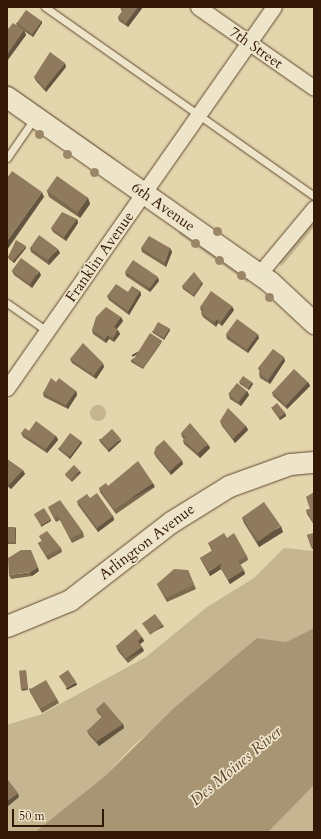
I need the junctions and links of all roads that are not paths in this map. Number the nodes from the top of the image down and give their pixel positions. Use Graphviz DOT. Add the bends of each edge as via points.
graph roads {
  1 [pos="45,7"];
  2 [pos="198,7"];
  3 [pos="274,7"];
  4 [pos="249,43"];
  5 [pos="314,88"];
  6 [pos="7,97"];
  7 [pos="199,114"];
  8 [pos="36,118"];
  9 [pos="7,158"];
  10 [pos="144,194"];
  11 [pos="314,196"];
  12 [pos="314,208"];
  13 [pos="259,274"];
  14 [pos="7,304"];
  15 [pos="314,323"];
  16 [pos="47,332"];
  17 [pos="7,388"];
  18 [pos="314,450"];
  19 [pos="314,462"];
  20 [pos="290,464"];
  21 [pos="7,626"];
  1 -- 7 [label="lane"];
  2 -- 4 [label="street, 7th Street"];
  3 -- 4 [label="street, Franklin Avenue"];
  4 -- 5 [label="street, 7th Street"];
  4 -- 7 [label="street, Franklin Avenue"];
  6 -- 8 [label="main road, 6th Avenue"];
  7 -- 10 [label="street, Franklin Avenue"];
  7 -- 11 [label="lane"];
  8 -- 9 [label="lane"];
  8 -- 10 [label="main road, 6th Avenue"];
  10 -- 13 [label="main road, 6th Avenue"];
  10 -- 16 [label="street, Franklin Avenue"];
  12 -- 13 [label="street"];
  13 -- 15 [label="main road, 6th Avenue"];
  14 -- 16 [label="lane"];
  16 -- 17 [label="street, Franklin Avenue"];
  18 -- 20 [label="main road, Arlington Avenue"];
  19 -- 20 [label="main road, Arlington Avenue"];
  20 -- 21 [label="main road, Arlington Avenue" via="254,475 202,501 70,600"];
}
